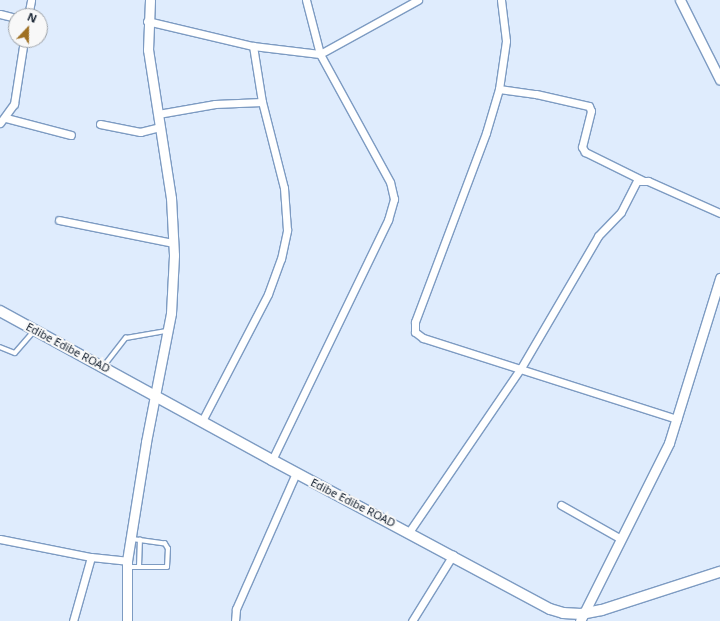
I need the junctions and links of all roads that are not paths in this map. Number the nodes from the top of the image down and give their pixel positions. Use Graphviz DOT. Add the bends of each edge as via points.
graph roads {
  1 [pos="150,0"];
  2 [pos="306,0"];
  3 [pos="418,0"];
  4 [pos="501,0"];
  5 [pos="680,0"];
  6 [pos="147,21"];
  7 [pos="253,46"];
  8 [pos="23,48"];
  9 [pos="320,54"];
  10 [pos="720,80"];
  11 [pos="500,89"];
  12 [pos="262,102"];
  13 [pos="158,114"];
  14 [pos="6,118"];
  15 [pos="0,123"];
  16 [pos="100,124"];
  17 [pos="160,127"];
  18 [pos="71,135"];
  19 [pos="642,180"];
  20 [pos="720,213"];
  21 [pos="59,220"];
  22 [pos="173,243"];
  23 [pos="720,278"];
  24 [pos="718,288"];
  25 [pos="0,311"];
  26 [pos="35,330"];
  27 [pos="167,331"];
  28 [pos="0,347"];
  29 [pos="103,367"];
  30 [pos="520,368"];
  31 [pos="155,394"];
  32 [pos="677,419"];
  33 [pos="202,421"];
  34 [pos="272,460"];
  35 [pos="296,474"];
  36 [pos="561,505"];
  37 [pos="409,532"];
  38 [pos="130,539"];
  39 [pos="621,539"];
  40 [pos="0,540"];
  41 [pos="140,540"];
  42 [pos="453,555"];
  43 [pos="91,557"];
  44 [pos="126,564"];
  45 [pos="139,567"];
  46 [pos="720,572"];
  47 [pos="580,618"];
  48 [pos="73,621"];
  49 [pos="128,621"];
  50 [pos="235,621"];
  51 [pos="412,621"];
  1 -- 6 [label="street"];
  2 -- 9 [label="street"];
  3 -- 9 [label="street"];
  4 -- 11 [label="street" via="506,41"];
  5 -- 10 [label="street"];
  6 -- 7 [label="street"];
  6 -- 13 [label="street" via="148,50"];
  7 -- 9 [label="street"];
  7 -- 12 [label="street"];
  8 -- 14 [label="street" via="14,104"];
  9 -- 34 [label="street" via="390,182 394,199 388,220"];
  11 -- 19 [label="street" via="590,106 582,147 585,152"];
  11 -- 30 [label="street" via="415,322 415,332 423,338"];
  12 -- 13 [label="street" via="215,104"];
  12 -- 33 [label="street" via="284,188 287,230 281,259 268,294"];
  13 -- 17 [label="street"];
  14 -- 15 [label="street"];
  14 -- 18 [label="street"];
  16 -- 17 [label="street" via="140,132"];
  17 -- 22 [label="street" via="171,198"];
  19 -- 20 [label="street"];
  19 -- 30 [label="street" via="637,181 619,216 598,236"];
  21 -- 22 [label="street"];
  22 -- 27 [label="street" via="171,313"];
  23 -- 24 [label="street"];
  24 -- 32 [label="street"];
  25 -- 26 [label="main road, Edibe Edibe ROAD"];
  26 -- 28 [label="lane" via="15,353"];
  26 -- 29 [label="main road, Edibe Edibe ROAD"];
  27 -- 29 [label="lane" via="126,338"];
  27 -- 31 [label="street"];
  29 -- 31 [label="main road, Edibe Edibe ROAD"];
  30 -- 32 [label="street"];
  30 -- 37 [label="street"];
  31 -- 33 [label="main road, Edibe Edibe ROAD"];
  31 -- 38 [label="street"];
  32 -- 39 [label="street" via="669,443"];
  33 -- 34 [label="main road, Edibe Edibe ROAD"];
  34 -- 35 [label="main road, Edibe Edibe ROAD"];
  35 -- 37 [label="main road, Edibe Edibe ROAD"];
  35 -- 50 [label="street" via="236,609"];
  36 -- 39 [label="street"];
  37 -- 42 [label="main road, Edibe Edibe ROAD"];
  38 -- 41 [label="lane"];
  38 -- 44 [label="street"];
  39 -- 47 [label="street"];
  40 -- 43 [label="street"];
  41 -- 45 [label="lane"];
  41 -- 45 [label="lane" via="165,544 168,549 167,567"];
  42 -- 47 [label="main road, Edibe Edibe ROAD" via="550,609"];
  42 -- 51 [label="street"];
  43 -- 44 [label="street"];
  43 -- 48 [label="street"];
  44 -- 45 [label="lane"];
  44 -- 49 [label="street"];
  46 -- 47 [label="main road, Edibe Edibe ROAD"];
}
